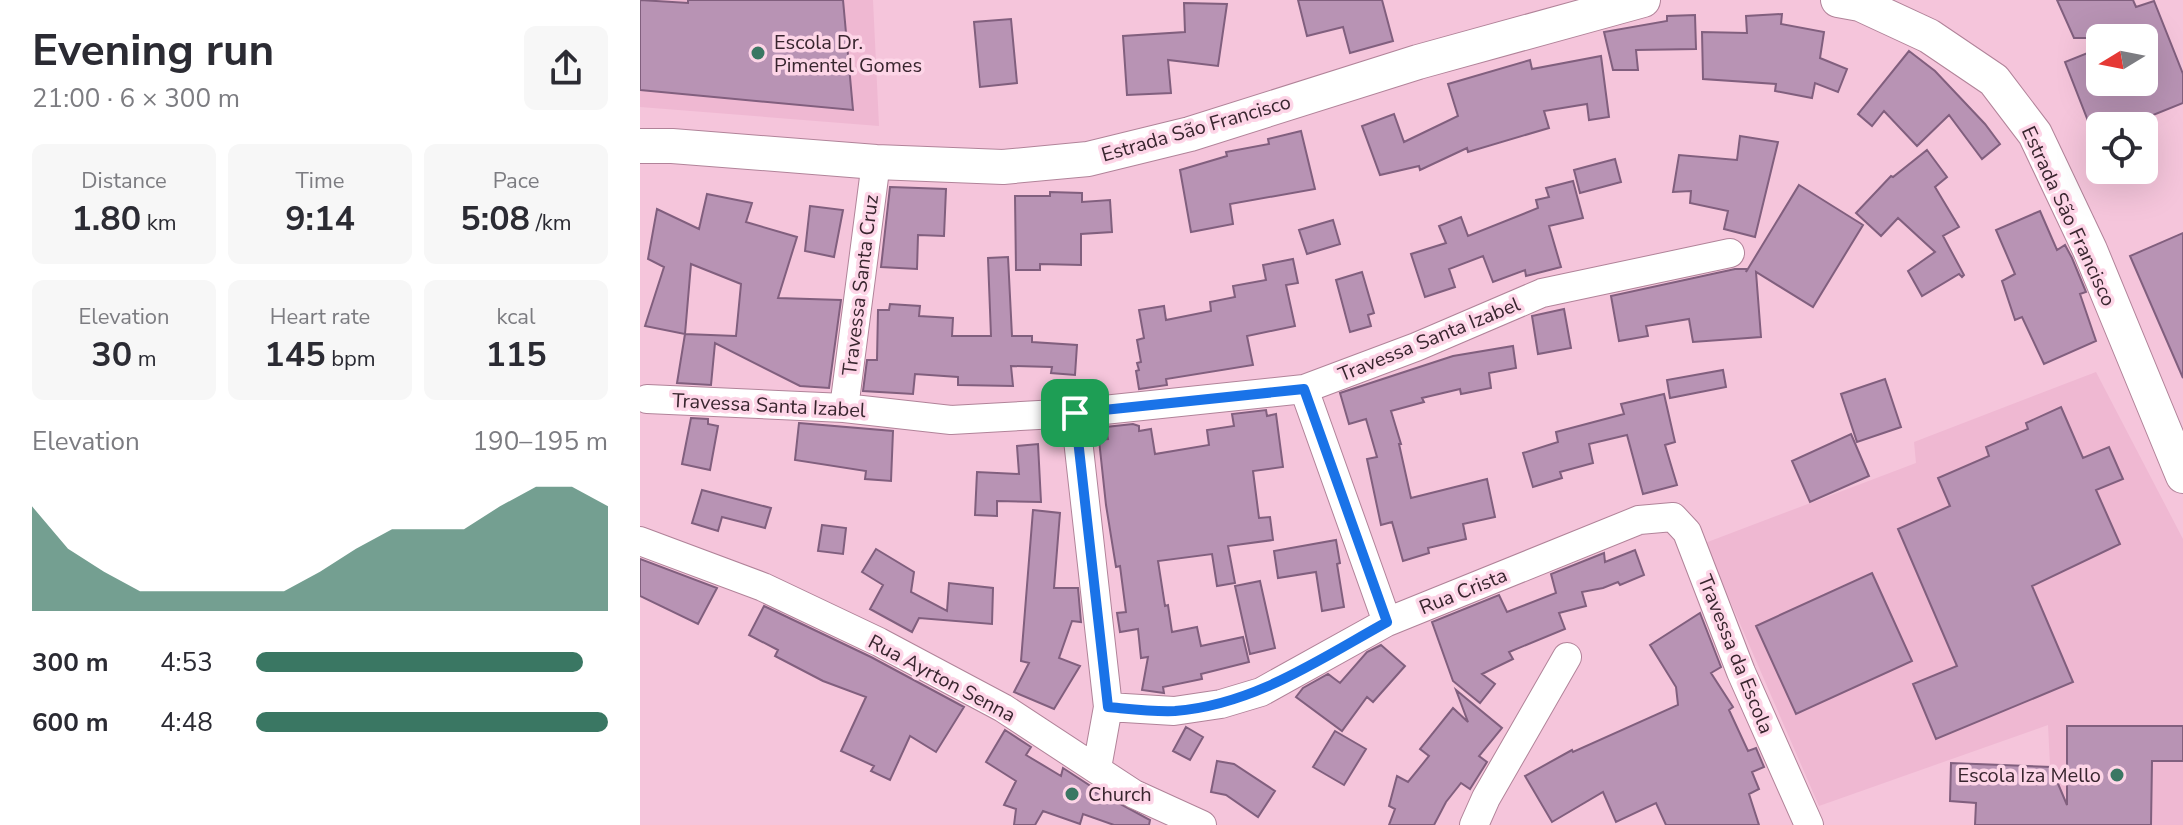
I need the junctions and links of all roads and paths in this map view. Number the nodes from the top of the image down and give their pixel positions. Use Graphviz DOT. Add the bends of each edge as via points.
graph roads {
  1 [pos="1643,0"];
  2 [pos="1838,0"];
  3 [pos="640,146"];
  4 [pos="876,162"];
  5 [pos="1730,253"];
  6 [pos="1304,389"];
  7 [pos="647,399"];
  8 [pos="844,408"];
  9 [pos="1075,413"];
  10 [pos="2183,476"];
  11 [pos="1639,520"];
  12 [pos="640,541"];
  13 [pos="1387,622"];
  14 [pos="1567,657"];
  15 [pos="1108,707"];
  16 [pos="1097,768"];
  17 [pos="1202,825"];
  18 [pos="1474,825"];
  19 [pos="1809,825"];
  1 -- 4 [label="street, Estrada São Francisco" via="1418,62 1190,134 1088,159 1003,167"];
  2 -- 10 [label="street, Estrada São Francisco" via="1860,4 1955,53 1994,80 2035,134 2090,250"];
  3 -- 4 [label="street, Estrada São Francisco"];
  4 -- 8 [label="street, Travessa Santa Cruz"];
  5 -- 6 [label="street, Travessa Santa Izabel" via="1542,293"];
  6 -- 9 [label="street, Travessa Santa Izabel"];
  6 -- 13 [label="street"];
  7 -- 8 [label="street, Travessa Santa Izabel"];
  8 -- 9 [label="street, Travessa Santa Izabel" via="951,420"];
  9 -- 15 [label="street"];
  11 -- 13 [label="street, Rua Crista"];
  11 -- 19 [label="street, Travessa da Escola" via="1673,517 1687,532"];
  12 -- 16 [label="street, Rua Ayrton Senna" via="763,587 879,642 1003,708"];
  13 -- 15 [label="street, Rua Crista" via="1261,692 1174,711"];
  14 -- 18 [label="street"];
  15 -- 16 [label="street"];
  16 -- 17 [label="street, Rua Ayrton Senna" via="1134,794"];
}
